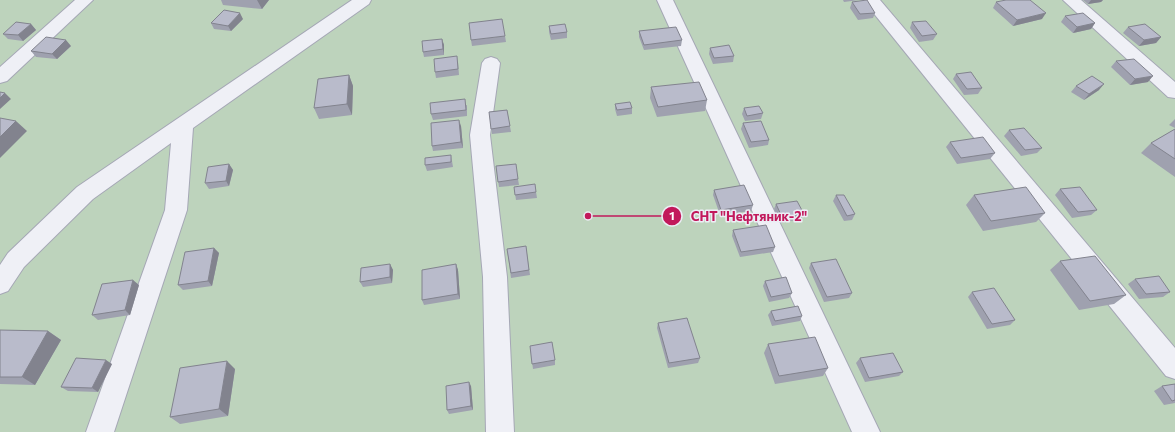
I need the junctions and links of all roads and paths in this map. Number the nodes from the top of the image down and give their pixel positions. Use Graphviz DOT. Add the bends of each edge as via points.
graph roads {
  1 [pos="85,0"];
  2 [pos="363,0"];
  3 [pos="665,0"];
  4 [pos="871,0"];
  5 [pos="1071,0"];
  6 [pos="491,63"];
  7 [pos="0,77"];
  8 [pos="1175,92"];
  9 [pos="183,125"];
  10 [pos="0,284"];
  11 [pos="1175,367"];
  12 [pos="100,432"];
  13 [pos="500,432"];
  14 [pos="866,432"];
  1 -- 7 [label="lane"];
  2 -- 9 [label="lane"];
  3 -- 14 [label="lane"];
  4 -- 11 [label="lane"];
  5 -- 8 [label="lane"];
  6 -- 13 [label="lane" via="480,135 495,278"];
  9 -- 10 [label="lane" via="85,193 16,260"];
  9 -- 12 [label="lane" via="176,210"];
}
